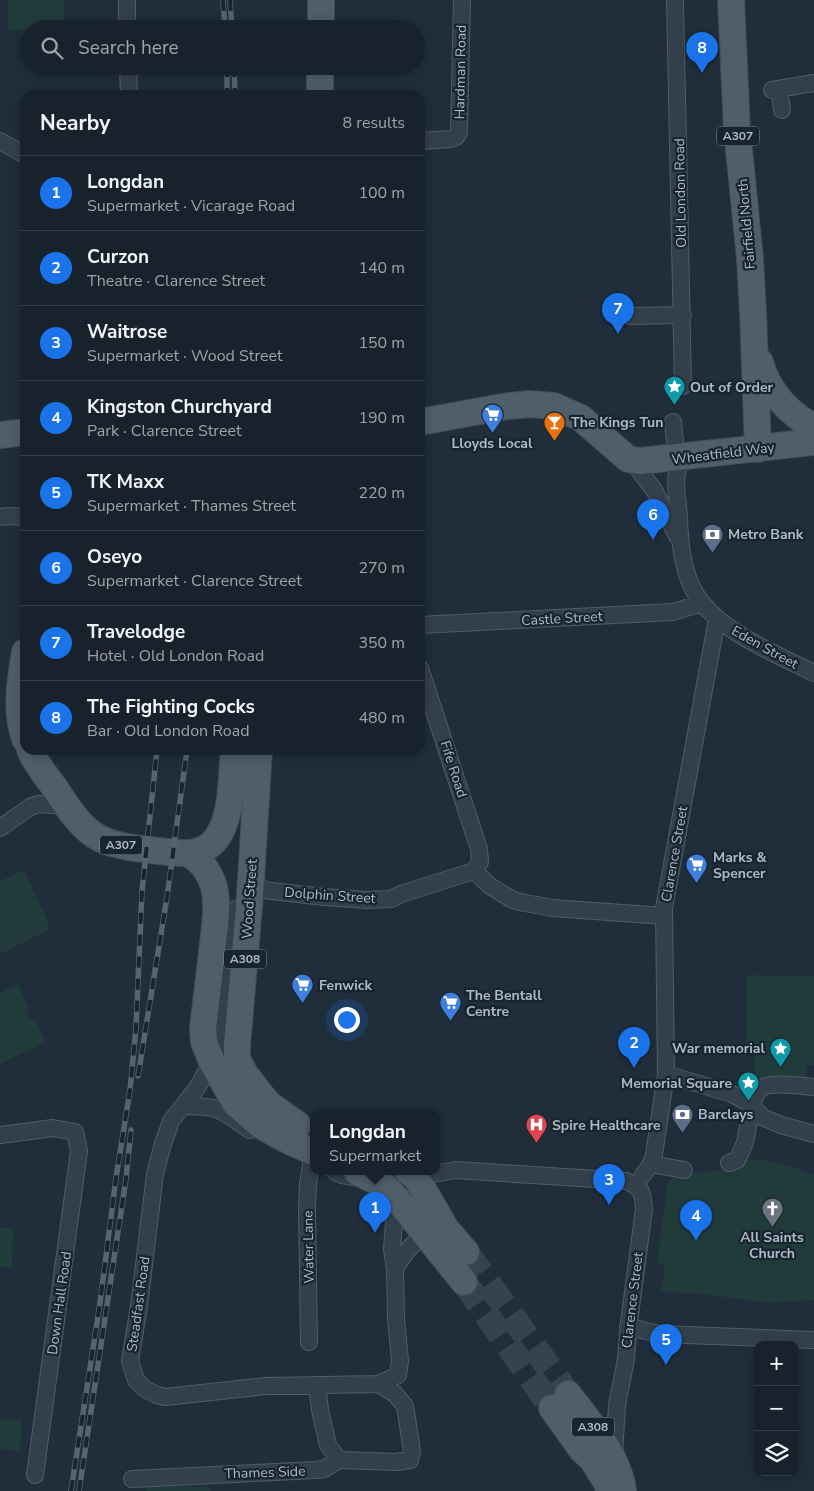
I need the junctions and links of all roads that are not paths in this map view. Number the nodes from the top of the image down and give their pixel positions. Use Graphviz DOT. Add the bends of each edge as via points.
graph roads {
  1 [pos="127,0"];
  2 [pos="321,0"];
  3 [pos="462,0"];
  4 [pos="675,0"];
  5 [pos="731,0"];
  6 [pos="127,20"];
  7 [pos="321,20"];
  8 [pos="128,75"];
  9 [pos="320,75"];
  10 [pos="814,83"];
  11 [pos="129,90"];
  12 [pos="320,90"];
  13 [pos="782,110"];
  14 [pos="0,141"];
  15 [pos="425,141"];
  16 [pos="20,152"];
  17 [pos="682,315"];
  18 [pos="630,316"];
  19 [pos="755,345"];
  20 [pos="683,381"];
  21 [pos="425,421"];
  22 [pos="673,422"];
  23 [pos="814,427"];
  24 [pos="20,433"];
  25 [pos="0,435"];
  26 [pos="814,442"];
  27 [pos="758,449"];
  28 [pos="678,450"];
  29 [pos="632,461"];
  30 [pos="20,516"];
  31 [pos="0,518"];
  32 [pos="680,543"];
  33 [pos="702,603"];
  34 [pos="717,619"];
  35 [pos="425,625"];
  36 [pos="814,673"];
  37 [pos="20,681"];
  38 [pos="425,683"];
  39 [pos="20,722"];
  40 [pos="0,723"];
  41 [pos="20,736"];
  42 [pos="33,755"];
  43 [pos="233,755"];
  44 [pos="258,759"];
  45 [pos="66,806"];
  46 [pos="0,828"];
  47 [pos="189,854"];
  48 [pos="474,872"];
  49 [pos="250,873"];
  50 [pos="664,916"];
  51 [pos="212,1062"];
  52 [pos="666,1074"];
  53 [pos="814,1087"];
  54 [pos="751,1104"];
  55 [pos="183,1106"];
  56 [pos="814,1134"];
  57 [pos="0,1135"];
  58 [pos="300,1145"];
  59 [pos="729,1163"];
  60 [pos="684,1170"];
  61 [pos="440,1171"];
  62 [pos="346,1175"];
  63 [pos="409,1175"];
  64 [pos="412,1175"];
  65 [pos="378,1184"];
  66 [pos="435,1232"];
  67 [pos="466,1252"];
  68 [pos="394,1269"];
  69 [pos="464,1282"];
  70 [pos="628,1327"];
  71 [pos="807,1340"];
  72 [pos="309,1342"];
  73 [pos="379,1384"];
  74 [pos="317,1385"];
  75 [pos="617,1405"];
  76 [pos="595,1430"];
  77 [pos="339,1460"];
  78 [pos="35,1475"];
  79 [pos="612,1478"];
  80 [pos="132,1479"];
  1 -- 6 [label="street"];
  2 -- 7 [label="main road"];
  3 -- 15 [label="street, Hardman Road" via="459,132 452,139"];
  4 -- 17 [label="street, Old London Road"];
  5 -- 19 [label="main road, Fairfield North / A307"];
  8 -- 11 [label="street"];
  9 -- 12 [label="main road"];
  10 -- 13 [label="street" via="776,90"];
  14 -- 16 [label="street"];
  17 -- 18 [label="street"];
  17 -- 20 [label="street, Old London Road"];
  19 -- 23 [label="main road, A307" via="770,388 796,416"];
  19 -- 27 [label="main road, Fairfield North / A307"];
  21 -- 29 [label="main road" via="508,406 554,406 581,418"];
  22 -- 28 [label="street"];
  24 -- 25 [label="main road"];
  26 -- 27 [label="main road, Wheatfield Way"];
  27 -- 28 [label="main road, Wheatfield Way"];
  28 -- 29 [label="main road, Wheatfield Way" via="656,461"];
  28 -- 32 [label="street" via="675,489"];
  29 -- 32 [label="street" via="654,490"];
  30 -- 31 [label="street"];
  32 -- 33 [label="street" via="689,580"];
  33 -- 34 [label="street"];
  33 -- 35 [label="street, Castle Street" via="674,612"];
  34 -- 36 [label="street, Eden Street"];
  34 -- 50 [label="street, Clarence Street"];
  37 -- 39 [label="main road"];
  38 -- 48 [label="street, Fife Road" via="479,849 480,862"];
  40 -- 41 [label="main road"];
  42 -- 45 [label="main road, A307"];
  43 -- 47 [label="main road, A307" via="224,825 213,844"];
  44 -- 49 [label="main road, Wood Street / A308"];
  44 -- 51 [label="street, Wood Street" via="246,799 224,1027"];
  45 -- 46 [label="street" via="38,804"];
  45 -- 47 [label="main road, A307" via="94,835 109,843"];
  47 -- 51 [label="main road, A308" via="204,867 214,887 216,905 203,1028 204,1042"];
  48 -- 49 [label="street, Dolphin Street" via="391,899 366,900 263,890"];
  48 -- 50 [label="street" via="513,900 525,903"];
  49 -- 58 [label="main road, Wood Street / A308" via="237,1059"];
  50 -- 52 [label="street, Clarence Street"];
  51 -- 55 [label="street, Wood Street"];
  51 -- 58 [label="main road, A308" via="235,1103 260,1125"];
  52 -- 54 [label="street" via="732,1094"];
  52 -- 60 [label="street, Clarence Street" via="654,1155 647,1169"];
  53 -- 54 [label="street" via="769,1086 760,1089"];
  54 -- 56 [label="street" via="762,1117"];
  54 -- 59 [label="street" via="745,1144 737,1160"];
  55 -- 58 [label="street" via="209,1107"];
  55 -- 74 [label="street, Steadfast Road" via="171,1120 155,1174 130,1361 136,1380 145,1389 166,1396 266,1386"];
  57 -- 78 [label="street, Down Hall Road" via="53,1128 75,1132 79,1151"];
  58 -- 72 [label="street, Water Lane" via="307,1210"];
  61 -- 70 [label="street, Clarence Street" via="635,1184 643,1196 644,1209"];
  62 -- 65 [label="street"];
  63 -- 65 [label="street"];
  64 -- 66 [label="main road"];
  65 -- 66 [label="main road"];
  65 -- 68 [label="street"];
  66 -- 67 [label="main road"];
  66 -- 68 [label="street" via="406,1251"];
  66 -- 69 [label="main road"];
  68 -- 73 [label="street" via="400,1361 398,1375"];
  70 -- 71 [label="street" via="653,1334"];
  70 -- 75 [label="street, Clarence Street"];
  73 -- 74 [label="street, Steadfast Road"];
  73 -- 77 [label="street, Thames Side" via="395,1394 405,1406 412,1451 410,1460"];
  74 -- 77 [label="street" via="328,1445"];
  75 -- 76 [label="street, Clarence Street"];
  75 -- 79 [label="street, Clarence Street"];
  76 -- 79 [label="main road, A308"];
  76 -- 79 [label="main road, A308" via="560,1401 582,1450"];
  77 -- 80 [label="street, Thames Side" via="324,1469 315,1470"];
}
